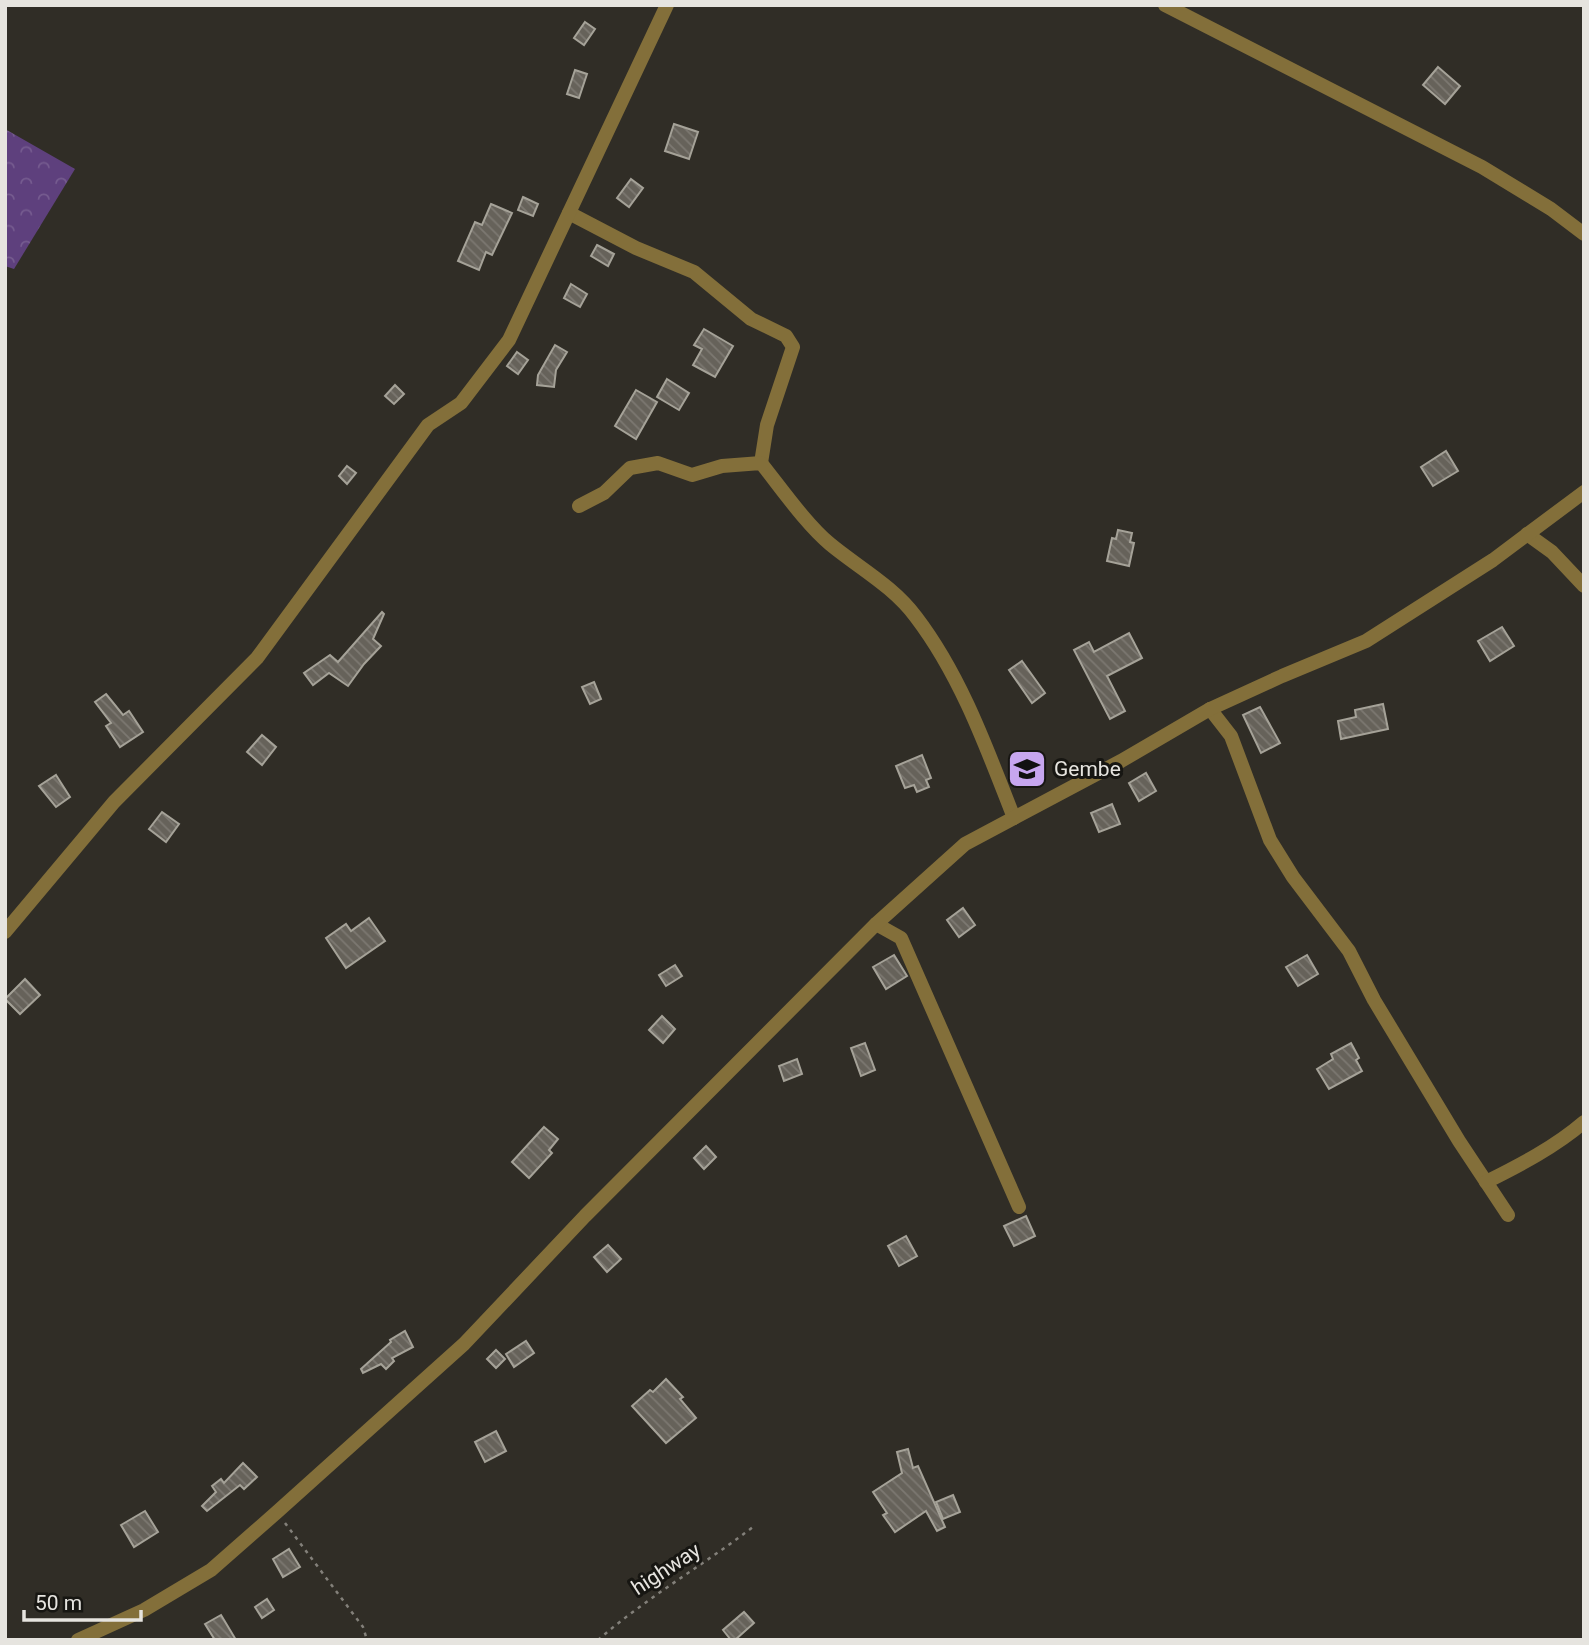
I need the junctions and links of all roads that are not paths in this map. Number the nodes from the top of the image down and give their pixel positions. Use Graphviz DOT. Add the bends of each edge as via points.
graph roads {
  1 [pos="667,5"];
  2 [pos="1165,5"];
  3 [pos="569,213"];
  4 [pos="1584,234"];
  5 [pos="761,463"];
  6 [pos="1584,492"];
  7 [pos="579,506"];
  8 [pos="1527,534"];
  9 [pos="1584,586"];
  10 [pos="1210,709"];
  11 [pos="1014,818"];
  12 [pos="876,924"];
  13 [pos="5,932"];
  14 [pos="1584,1122"];
  15 [pos="1486,1182"];
  16 [pos="1018,1207"];
  17 [pos="1508,1215"];
  18 [pos="79,1640"];
  1 -- 3 [label="street"];
  2 -- 4 [label="street" via="1482,167"];
  3 -- 5 [label="street" via="695,272 751,319 786,336 793,347 766,425"];
  3 -- 13 [label="street" via="509,340 461,403 428,425 257,658 114,802"];
  5 -- 7 [label="street" via="722,466 692,475 658,463 630,468 604,493"];
  5 -- 11 [label="street" via="829,543 877,577 915,615 961,691"];
  6 -- 8 [label="street"];
  8 -- 9 [label="street" via="1552,552"];
  8 -- 10 [label="street" via="1366,641"];
  10 -- 11 [label="street"];
  10 -- 15 [label="street" via="1231,736 1270,840 1349,951"];
  11 -- 12 [label="street" via="965,844"];
  12 -- 16 [label="street" via="901,938"];
  12 -- 18 [label="street" via="464,1344 277,1512 211,1570"];
  14 -- 15 [label="street"];
  15 -- 17 [label="street"];
}
